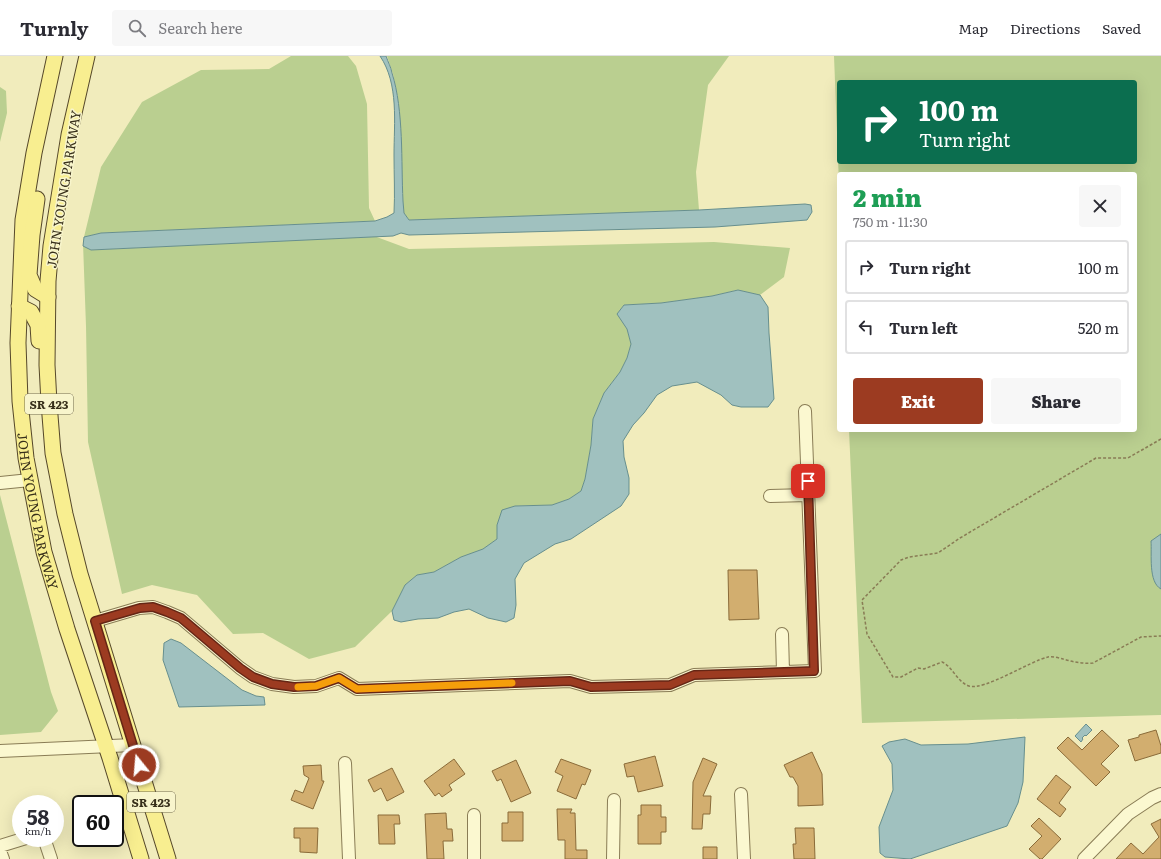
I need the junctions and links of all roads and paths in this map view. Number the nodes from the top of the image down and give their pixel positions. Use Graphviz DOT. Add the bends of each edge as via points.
graph roads {
  1 [pos="56,56"];
  2 [pos="87,56"];
  3 [pos="44,105"];
  4 [pos="48,297"];
  5 [pos="19,306"];
  6 [pos="805,411"];
  7 [pos="1161,439"];
  8 [pos="30,480"];
  9 [pos="0,483"];
  10 [pos="808,495"];
  11 [pos="770,496"];
  12 [pos="62,497"];
  13 [pos="95,621"];
  14 [pos="782,634"];
  15 [pos="1161,636"];
  16 [pos="783,672"];
  17 [pos="133,745"];
  18 [pos="106,746"];
  19 [pos="0,751"];
  20 [pos="345,763"];
  21 [pos="741,794"];
  22 [pos="1161,794"];
  23 [pos="614,800"];
  24 [pos="474,815"];
  25 [pos="12,842"];
  26 [pos="0,846"];
  27 [pos="47,847"];
  28 [pos="0,851"];
  29 [pos="3,859"];
  30 [pos="50,859"];
  31 [pos="141,859"];
  32 [pos="168,859"];
  33 [pos="348,859"];
  34 [pos="474,859"];
  35 [pos="613,859"];
  36 [pos="744,859"];
  37 [pos="1084,859"];
  1 -- 3 [label="main road, JOHN YOUNG PARKWAY / SR 423"];
  2 -- 4 [label="main road, JOHN YOUNG PARKWAY / SR 423" via="59,192 51,246"];
  3 -- 4 [label="main road" via="48,125 41,164 29,274 35,289"];
  3 -- 5 [label="main road, JOHN YOUNG PARKWAY / SR 423" via="23,220"];
  4 -- 12 [label="main road, JOHN YOUNG PARKWAY / SR 423" via="49,403 53,453"];
  5 -- 8 [label="main road, JOHN YOUNG PARKWAY / SR 423" via="20,401"];
  5 -- 12 [label="main road" via="31,312 38,325 42,414 50,477"];
  6 -- 10 [label="street"];
  7 -- 15 [label="path" via="1128,458 1096,458 938,553 901,560 862,600 867,634 893,678 942,662 962,683 970,687 984,685 1050,656 1086,664 1093,663 1141,637"];
  8 -- 9 [label="street"];
  8 -- 18 [label="main road, JOHN YOUNG PARKWAY / SR 423" via="44,552"];
  10 -- 11 [label="street"];
  10 -- 16 [label="street" via="814,671"];
  12 -- 13 [label="main road, JOHN YOUNG PARKWAY / SR 423" via="80,574"];
  13 -- 16 [label="street" via="140,608 153,607 181,618 253,677 272,684 294,687 316,686 339,678 357,689 570,681 591,687 670,685 694,675"];
  13 -- 17 [label="main road, JOHN YOUNG PARKWAY / SR 423"];
  14 -- 16 [label="street"];
  17 -- 18 [label="street"];
  17 -- 32 [label="main road, JOHN YOUNG PARKWAY / SR 423"];
  18 -- 19 [label="street"];
  18 -- 31 [label="main road, JOHN YOUNG PARKWAY / SR 423"];
  20 -- 33 [label="street"];
  21 -- 36 [label="street"];
  22 -- 37 [label="street" via="1128,814"];
  23 -- 35 [label="street"];
  24 -- 34 [label="street"];
  25 -- 26 [label="street"];
  27 -- 30 [label="street"];
  28 -- 29 [label="street"];
}
